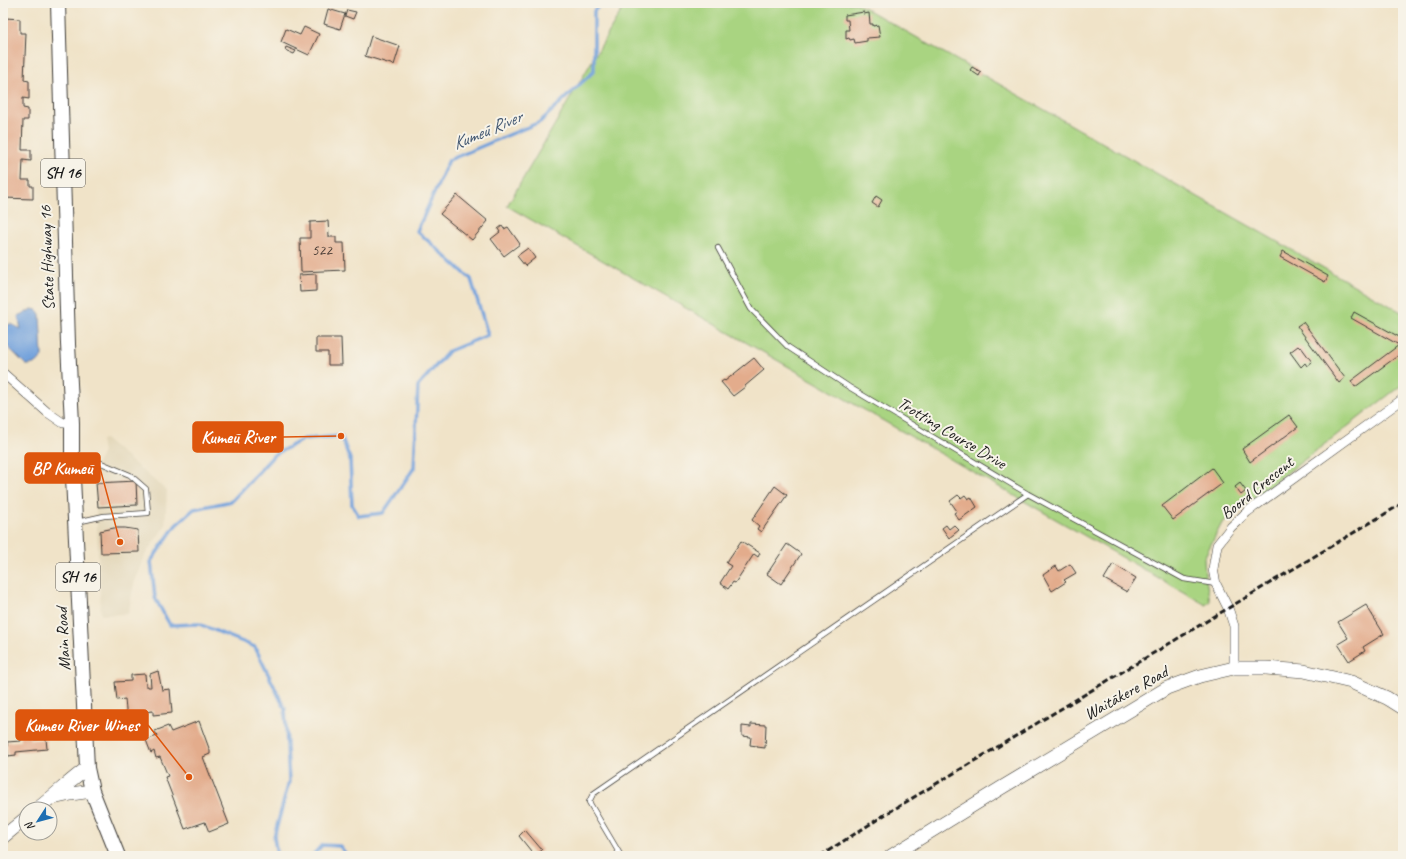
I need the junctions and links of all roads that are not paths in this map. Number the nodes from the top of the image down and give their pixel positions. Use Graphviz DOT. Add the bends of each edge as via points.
graph roads {
  1 [pos="58,3"];
  2 [pos="718,248"];
  3 [pos="68,344"];
  4 [pos="3,373"];
  5 [pos="1403,399"];
  6 [pos="72,423"];
  7 [pos="72,457"];
  8 [pos="1028,494"];
  9 [pos="75,523"];
  10 [pos="1216,584"];
  11 [pos="1234,668"];
  12 [pos="1403,708"];
  13 [pos="87,768"];
  14 [pos="92,791"];
  15 [pos="50,799"];
  16 [pos="47,801"];
  17 [pos="18,825"];
  18 [pos="3,837"];
  19 [pos="118,856"];
  20 [pos="621,856"];
  21 [pos="891,856"];
  1 -- 3 [label="main road, State Highway 16 / SH 16"];
  2 -- 8 [label="lane, Trotting Course Drive" via="751,309 788,347 849,387"];
  3 -- 6 [label="main road, Main Road / SH 16"];
  4 -- 6 [label="street" via="47,412 63,423"];
  5 -- 10 [label="street, Boord Crescent" via="1231,526 1217,545 1213,569"];
  6 -- 7 [label="main road, Main Road / SH 16"];
  7 -- 9 [label="main road, Main Road / SH 16"];
  7 -- 9 [label="lane" via="94,460 130,475 146,489 148,513 104,516"];
  8 -- 10 [label="lane, Trotting Course Drive" via="1184,579"];
  8 -- 20 [label="lane" via="593,794 589,802"];
  9 -- 13 [label="main road, Main Road / SH 16"];
  10 -- 11 [label="street, Boord Crescent" via="1234,626"];
  11 -- 12 [label="street, Waitākere Road" via="1304,671 1351,682"];
  11 -- 21 [label="street, Waitākere Road" via="1200,676 1167,688"];
  13 -- 14 [label="main road, Main Road / SH 16"];
  13 -- 15 [label="street"];
  14 -- 15 [label="street"];
  14 -- 19 [label="main road, Main Road / SH 16"];
  15 -- 16 [label="street"];
  17 -- 18 [label="street"];
}
